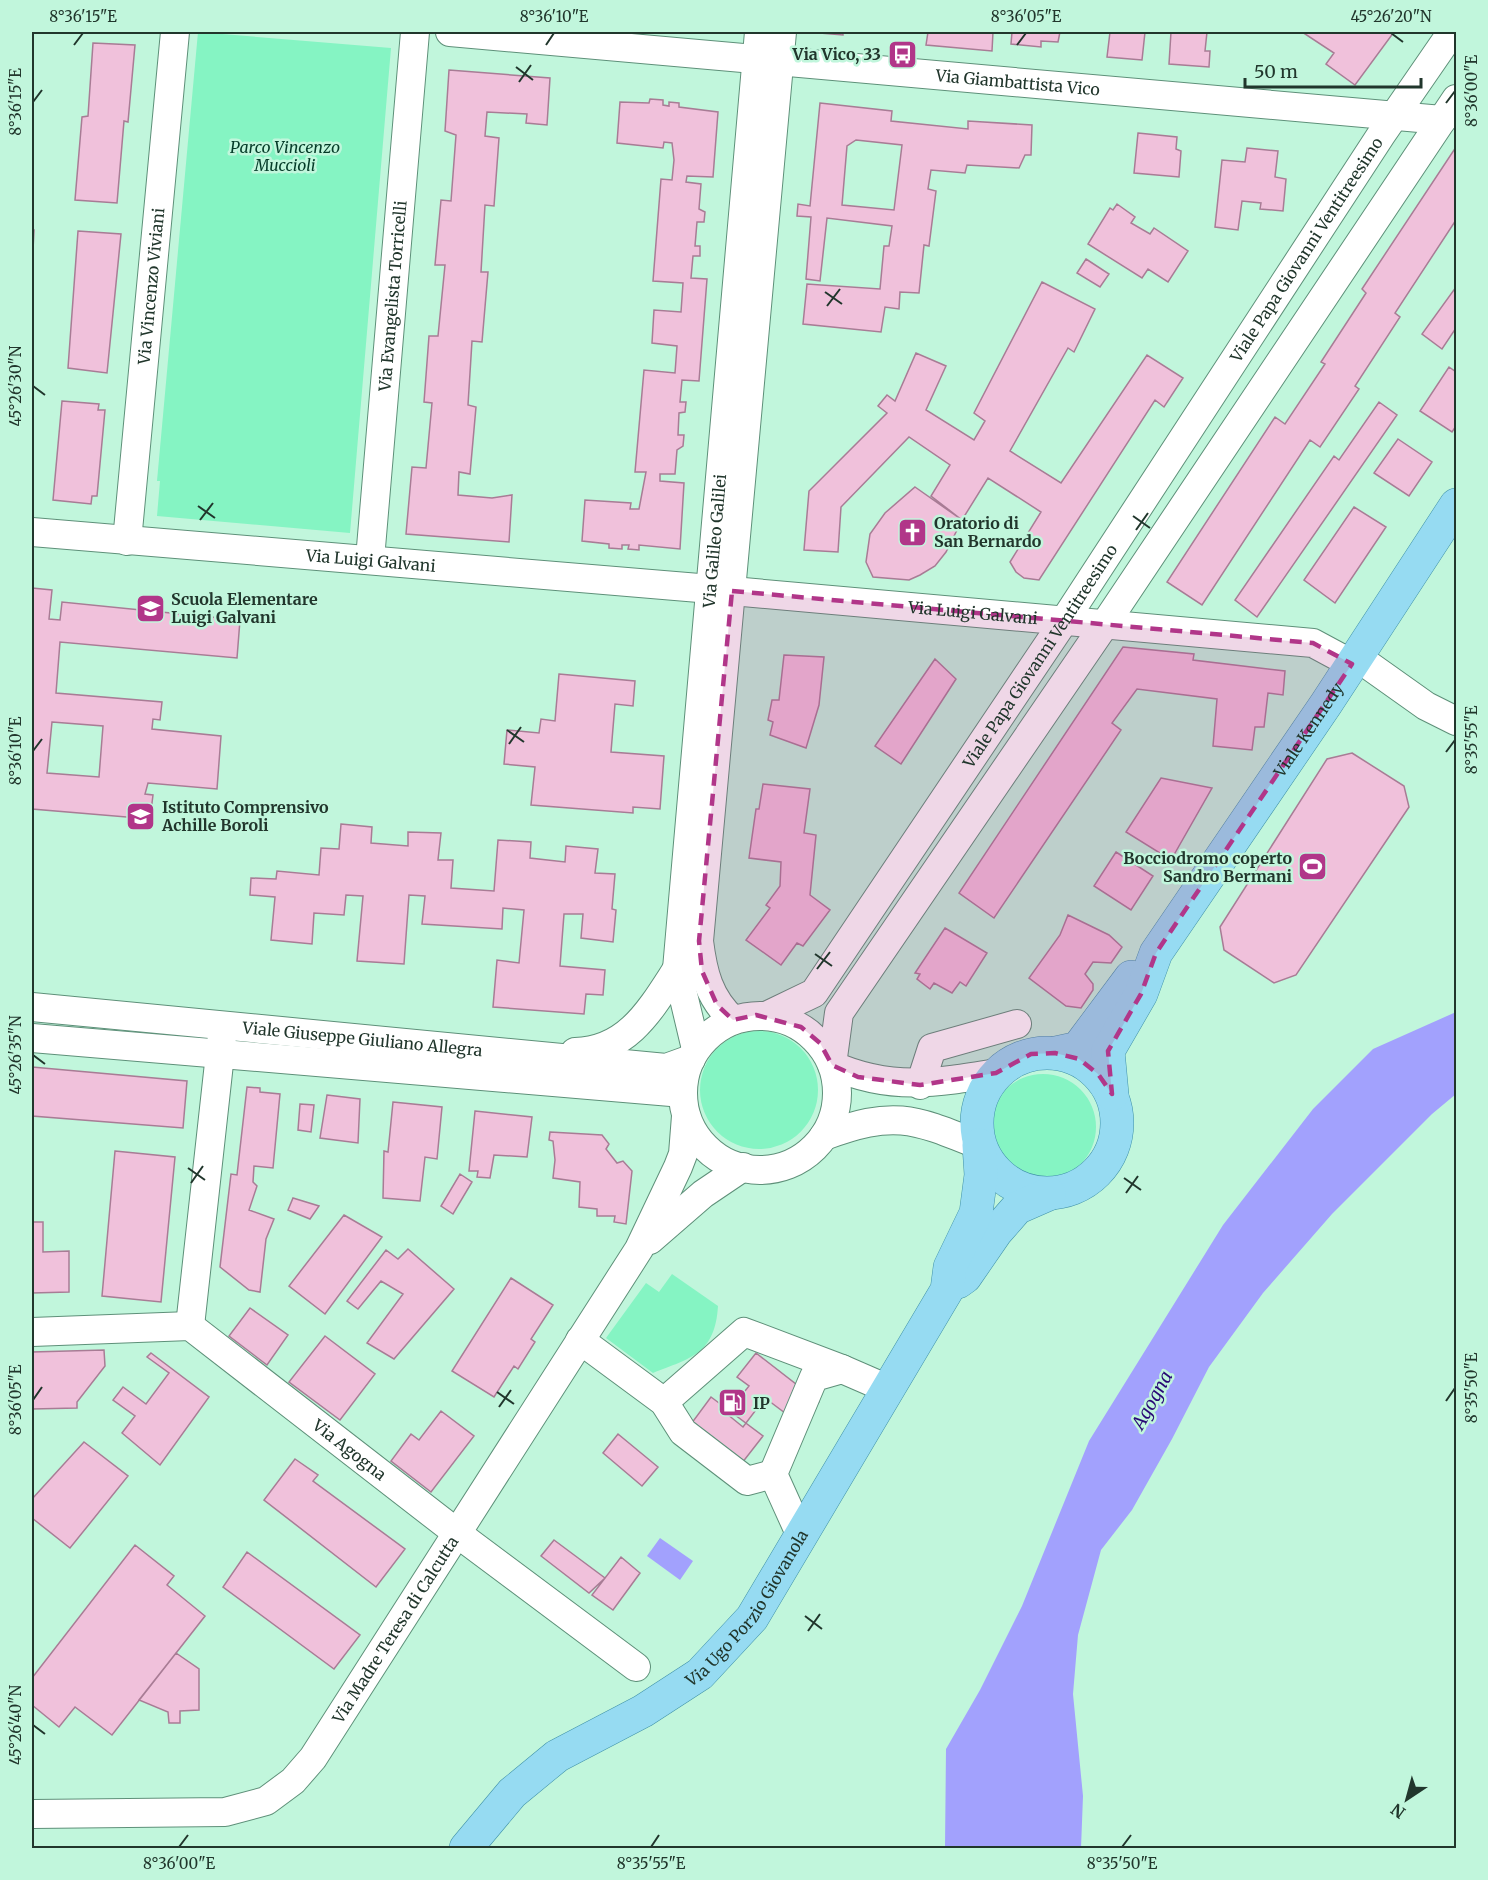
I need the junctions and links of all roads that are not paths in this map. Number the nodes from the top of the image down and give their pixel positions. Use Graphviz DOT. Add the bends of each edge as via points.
graph roads {
  1 [pos="175,32"];
  2 [pos="416,32"];
  3 [pos="450,32"];
  4 [pos="782,32"];
  5 [pos="1452,32"];
  6 [pos="765,50"];
  7 [pos="1450,110"];
  8 [pos="1395,115"];
  9 [pos="1456,505"];
  10 [pos="32,532"];
  11 [pos="127,541"];
  12 [pos="370,559"];
  13 [pos="721,590"];
  14 [pos="1064,621"];
  15 [pos="1105,624"];
  16 [pos="1354,660"];
  17 [pos="1456,721"];
  18 [pos="1156,953"];
  19 [pos="677,969"];
  20 [pos="32,1007"];
  21 [pos="766,1016"];
  22 [pos="733,1020"];
  23 [pos="1017,1024"];
  24 [pos="223,1025"];
  25 [pos="32,1038"];
  26 [pos="1055,1053"];
  27 [pos="694,1054"];
  28 [pos="220,1055"];
  29 [pos="544,1056"];
  30 [pos="832,1065"];
  31 [pos="996,1073"];
  32 [pos="920,1085"];
  33 [pos="1112,1094"];
  34 [pos="685,1105"];
  35 [pos="824,1136"];
  36 [pos="980,1145"];
  37 [pos="743,1167"];
  38 [pos="1049,1194"];
  39 [pos="639,1249"];
  40 [pos="947,1290"];
  41 [pos="190,1326"];
  42 [pos="32,1332"];
  43 [pos="580,1340"];
  44 [pos="842,1369"];
  45 [pos="888,1389"];
  46 [pos="664,1402"];
  47 [pos="773,1474"];
  48 [pos="457,1533"];
  49 [pos="801,1536"];
  50 [pos="636,1667"];
  51 [pos="32,1814"];
  52 [pos="466,1848"];
  1 -- 11 [label="street, Via Vincenzo Viviani"];
  2 -- 12 [label="street, Via Evangelista Torricelli"];
  3 -- 6 [label="street, Via Giambattista Vico"];
  4 -- 6 [label="street, Via Galileo Galilei"];
  5 -- 8 [label="street, Viale Papa Giovanni Ventitreesimo"];
  6 -- 8 [label="street, Via Giambattista Vico"];
  6 -- 13 [label="street, Via Galileo Galilei"];
  7 -- 8 [label="street, Via Giambattista Vico"];
  7 -- 15 [label="street"];
  8 -- 14 [label="street, Viale Papa Giovanni Ventitreesimo"];
  9 -- 16 [label="main road, Viale Kennedy"];
  10 -- 11 [label="street, Via Luigi Galvani"];
  11 -- 12 [label="street, Via Luigi Galvani"];
  12 -- 13 [label="street, Via Luigi Galvani"];
  13 -- 14 [label="street, Via Luigi Galvani"];
  13 -- 19 [label="street, Via Galileo Galilei"];
  13 -- 22 [label="street, Via Galileo Galilei" via="699,941 702,971 717,1005"];
  14 -- 15 [label="street, Via Luigi Galvani"];
  14 -- 21 [label="street, Viale Papa Giovanni Ventitreesimo" via="814,993"];
  15 -- 16 [label="street, Via Luigi Galvani" via="1313,643"];
  15 -- 30 [label="street" via="839,1013"];
  16 -- 17 [label="street, Via Luigi Galvani"];
  16 -- 18 [label="main road, Viale Kennedy"];
  18 -- 26 [label="main road" via="1125,982 1078,1048"];
  18 -- 33 [label="main road" via="1141,994 1108,1052"];
  19 -- 27 [label="street, Via Galileo Galilei"];
  19 -- 29 [label="street" via="653,1005 624,1036 594,1051"];
  20 -- 24 [label="street, Viale Giuseppe Giuliano Allegra"];
  21 -- 22 [label="street"];
  21 -- 30 [label="street" via="801,1027 820,1043"];
  22 -- 27 [label="street" via="712,1032"];
  23 -- 32 [label="street" via="932,1048"];
  24 -- 28 [label="street"];
  24 -- 29 [label="street, Viale Giuseppe Giuliano Allegra"];
  25 -- 28 [label="street, Viale Giuseppe Giuliano Allegra"];
  26 -- 31 [label="main road" via="1031,1054"];
  26 -- 33 [label="main road" via="1079,1059 1098,1074"];
  27 -- 29 [label="street, Viale Giuseppe Giuliano Allegra" via="666,1068"];
  27 -- 34 [label="street" via="686,1070"];
  28 -- 34 [label="street, Viale Giuseppe Giuliano Allegra"];
  28 -- 41 [label="street"];
  30 -- 32 [label="street" via="858,1077"];
  30 -- 35 [label="street" via="838,1089 835,1114"];
  31 -- 32 [label="street"];
  31 -- 36 [label="main road" via="983,1091 977,1112"];
  33 -- 38 [label="main road" via="1118,1116 1116,1140 1107,1161 1092,1178 1072,1189"];
  34 -- 37 [label="street" via="697,1137 713,1154"];
  34 -- 39 [label="street, Via Madre Teresa di Calcutta" via="683,1154"];
  35 -- 36 [label="street" via="870,1120 900,1119 927,1124"];
  35 -- 37 [label="street" via="807,1155 785,1166 760,1170"];
  36 -- 38 [label="main road" via="990,1166 1006,1181 1027,1191"];
  36 -- 40 [label="main road, Via Ugo Porzio Giovanola" via="976,1213 950,1267"];
  37 -- 39 [label="street, Via Madre Teresa di Calcutta" via="703,1194"];
  38 -- 40 [label="main road, Via Ugo Porzio Giovanola" via="1017,1208 965,1277"];
  39 -- 43 [label="street, Via Madre Teresa di Calcutta"];
  40 -- 45 [label="main road, Via Ugo Porzio Giovanola"];
  41 -- 42 [label="street"];
  41 -- 48 [label="street, Via Agogna"];
  43 -- 46 [label="street"];
  43 -- 48 [label="street, Via Madre Teresa di Calcutta"];
  44 -- 45 [label="street"];
  44 -- 46 [label="street" via="744,1332"];
  44 -- 47 [label="street" via="814,1377"];
  45 -- 49 [label="main road, Via Ugo Porzio Giovanola"];
  46 -- 47 [label="street" via="683,1432 747,1481"];
  47 -- 49 [label="street"];
  48 -- 50 [label="street, Via Agogna"];
  48 -- 51 [label="street, Via Madre Teresa di Calcutta" via="313,1758 294,1781 266,1802 225,1812"];
  49 -- 52 [label="main road, Via Ugo Porzio Giovanola" via="752,1618 700,1674 643,1711 557,1756 512,1793"];
}
